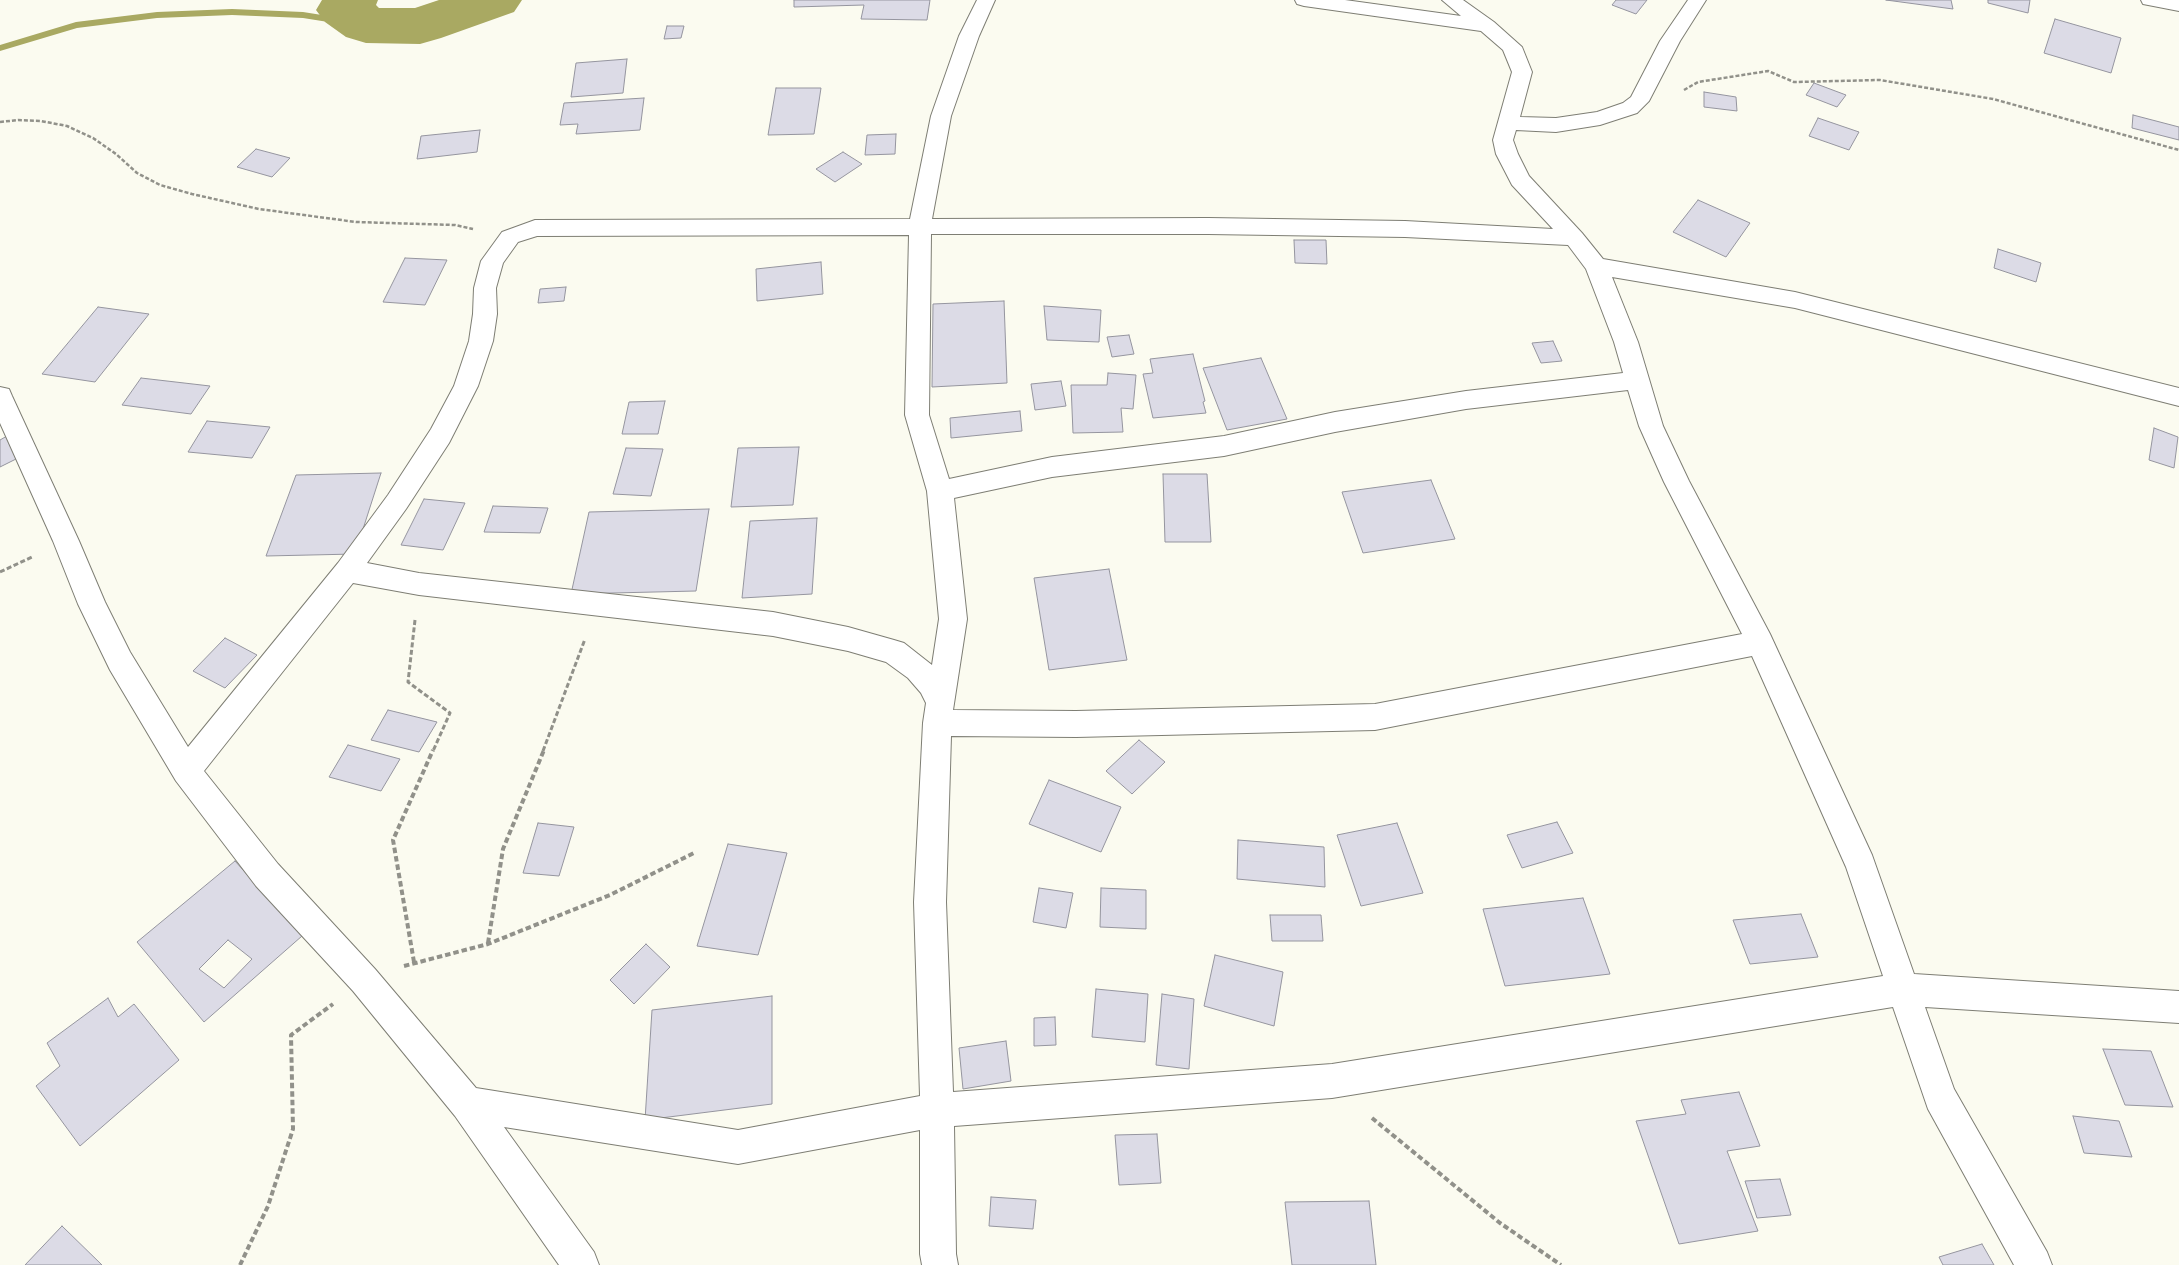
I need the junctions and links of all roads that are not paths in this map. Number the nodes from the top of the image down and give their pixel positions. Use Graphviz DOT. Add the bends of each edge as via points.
graph roads {
  1 [pos="986,0"];
  2 [pos="1304,0"];
  3 [pos="1451,0"];
  4 [pos="1697,0"];
  5 [pos="2150,0"];
  6 [pos="2179,5"];
  7 [pos="1487,26"];
  8 [pos="1507,123"];
  9 [pos="920,226"];
  10 [pos="1574,238"];
  11 [pos="1596,266"];
  12 [pos="1638,380"];
  13 [pos="0,396"];
  14 [pos="2179,397"];
  15 [pos="940,491"];
  16 [pos="347,571"];
  17 [pos="1760,642"];
  18 [pos="938,712"];
  19 [pos="186,771"];
  20 [pos="1903,989"];
  21 [pos="2179,1007"];
  22 [pos="467,1104"];
  23 [pos="937,1110"];
  24 [pos="581,1265"];
  25 [pos="940,1265"];
  26 [pos="2034,1265"];
  1 -- 9 [label="street" via="969,36 941,116"];
  2 -- 7 [label="street"];
  3 -- 7 [label="street"];
  4 -- 8 [label="street" via="1670,41 1639,101 1630,108 1600,118 1556,125"];
  5 -- 6 [label="street"];
  7 -- 8 [label="street" via="1512,47 1522,72"];
  8 -- 10 [label="street" via="1503,140 1520,180"];
  9 -- 10 [label="street" via="1405,229"];
  9 -- 15 [label="street" via="917,415"];
  9 -- 16 [label="street" via="535,228 510,237 492,261 485,288 481,341 466,386 440,436"];
  10 -- 11 [label="street"];
  11 -- 12 [label="street"];
  11 -- 14 [label="street" via="1795,300"];
  12 -- 15 [label="street" via="1466,400 1335,422 1224,446 1052,467"];
  12 -- 17 [label="street" via="1651,426 1677,482"];
  13 -- 19 [label="street" via="120,661"];
  15 -- 18 [label="street" via="953,619"];
  16 -- 18 [label="street" via="419,584 773,624 848,639 894,652 918,669 931,684"];
  16 -- 19 [label="street"];
  17 -- 18 [label="street" via="1375,717 1076,724"];
  17 -- 20 [label="street" via="1861,865"];
  18 -- 23 [label="street" via="930,902"];
  19 -- 22 [label="street" via="267,875 364,980"];
  20 -- 21 [label="street"];
  20 -- 23 [label="street" via="1332,1081"];
  20 -- 26 [label="street" via="1940,1097"];
  22 -- 23 [label="street" via="738,1147"];
  22 -- 24 [label="street"];
  23 -- 25 [label="street"];
}
